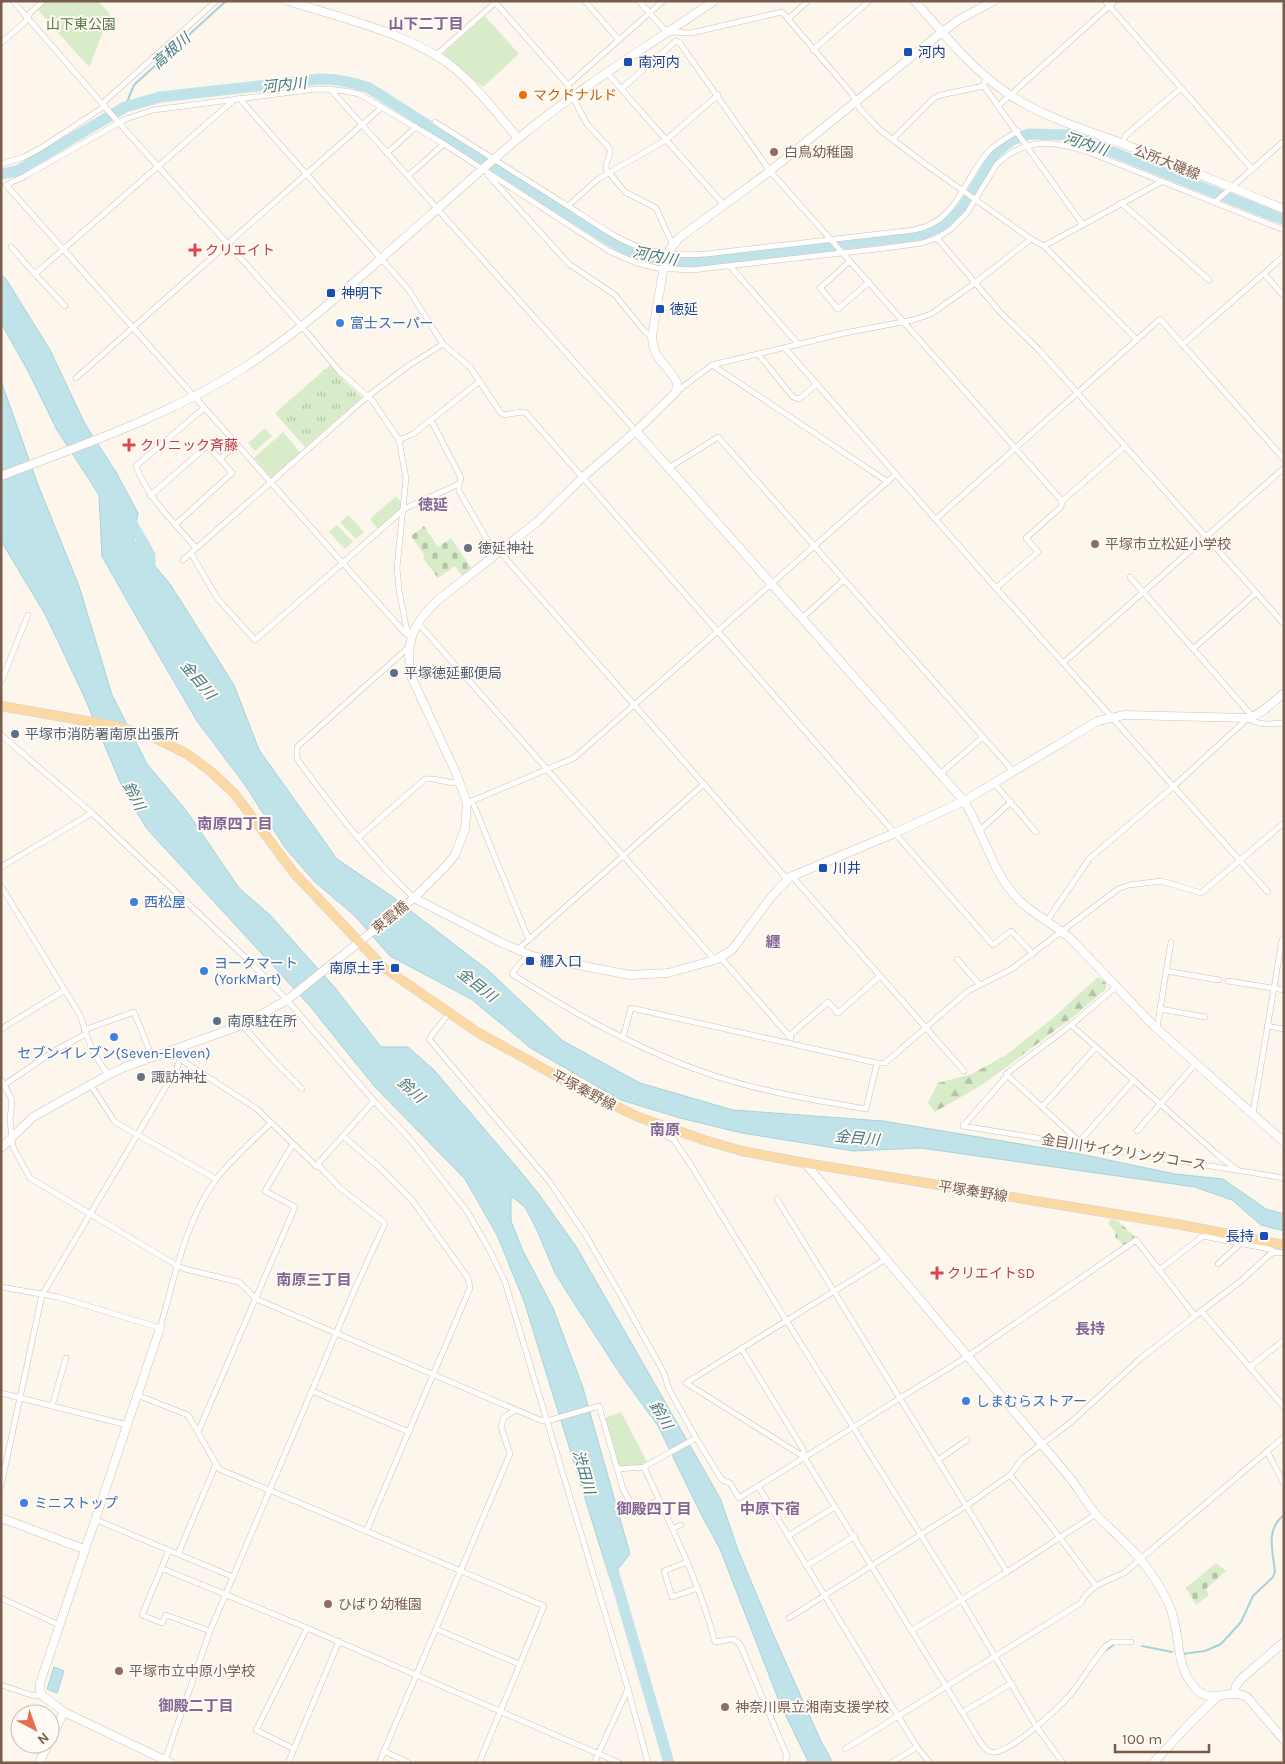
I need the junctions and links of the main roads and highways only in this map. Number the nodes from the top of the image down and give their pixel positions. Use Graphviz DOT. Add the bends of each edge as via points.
graph roads {
  1 [pos="1,706"];
  2 [pos="1284,1245"];
  1 -- 2 [label="main road, 平塚秦野線" via="120,727 155,738 187,754 222,781 294,873 390,973 508,1050 622,1110 704,1140 805,1164 1173,1223"];
}
